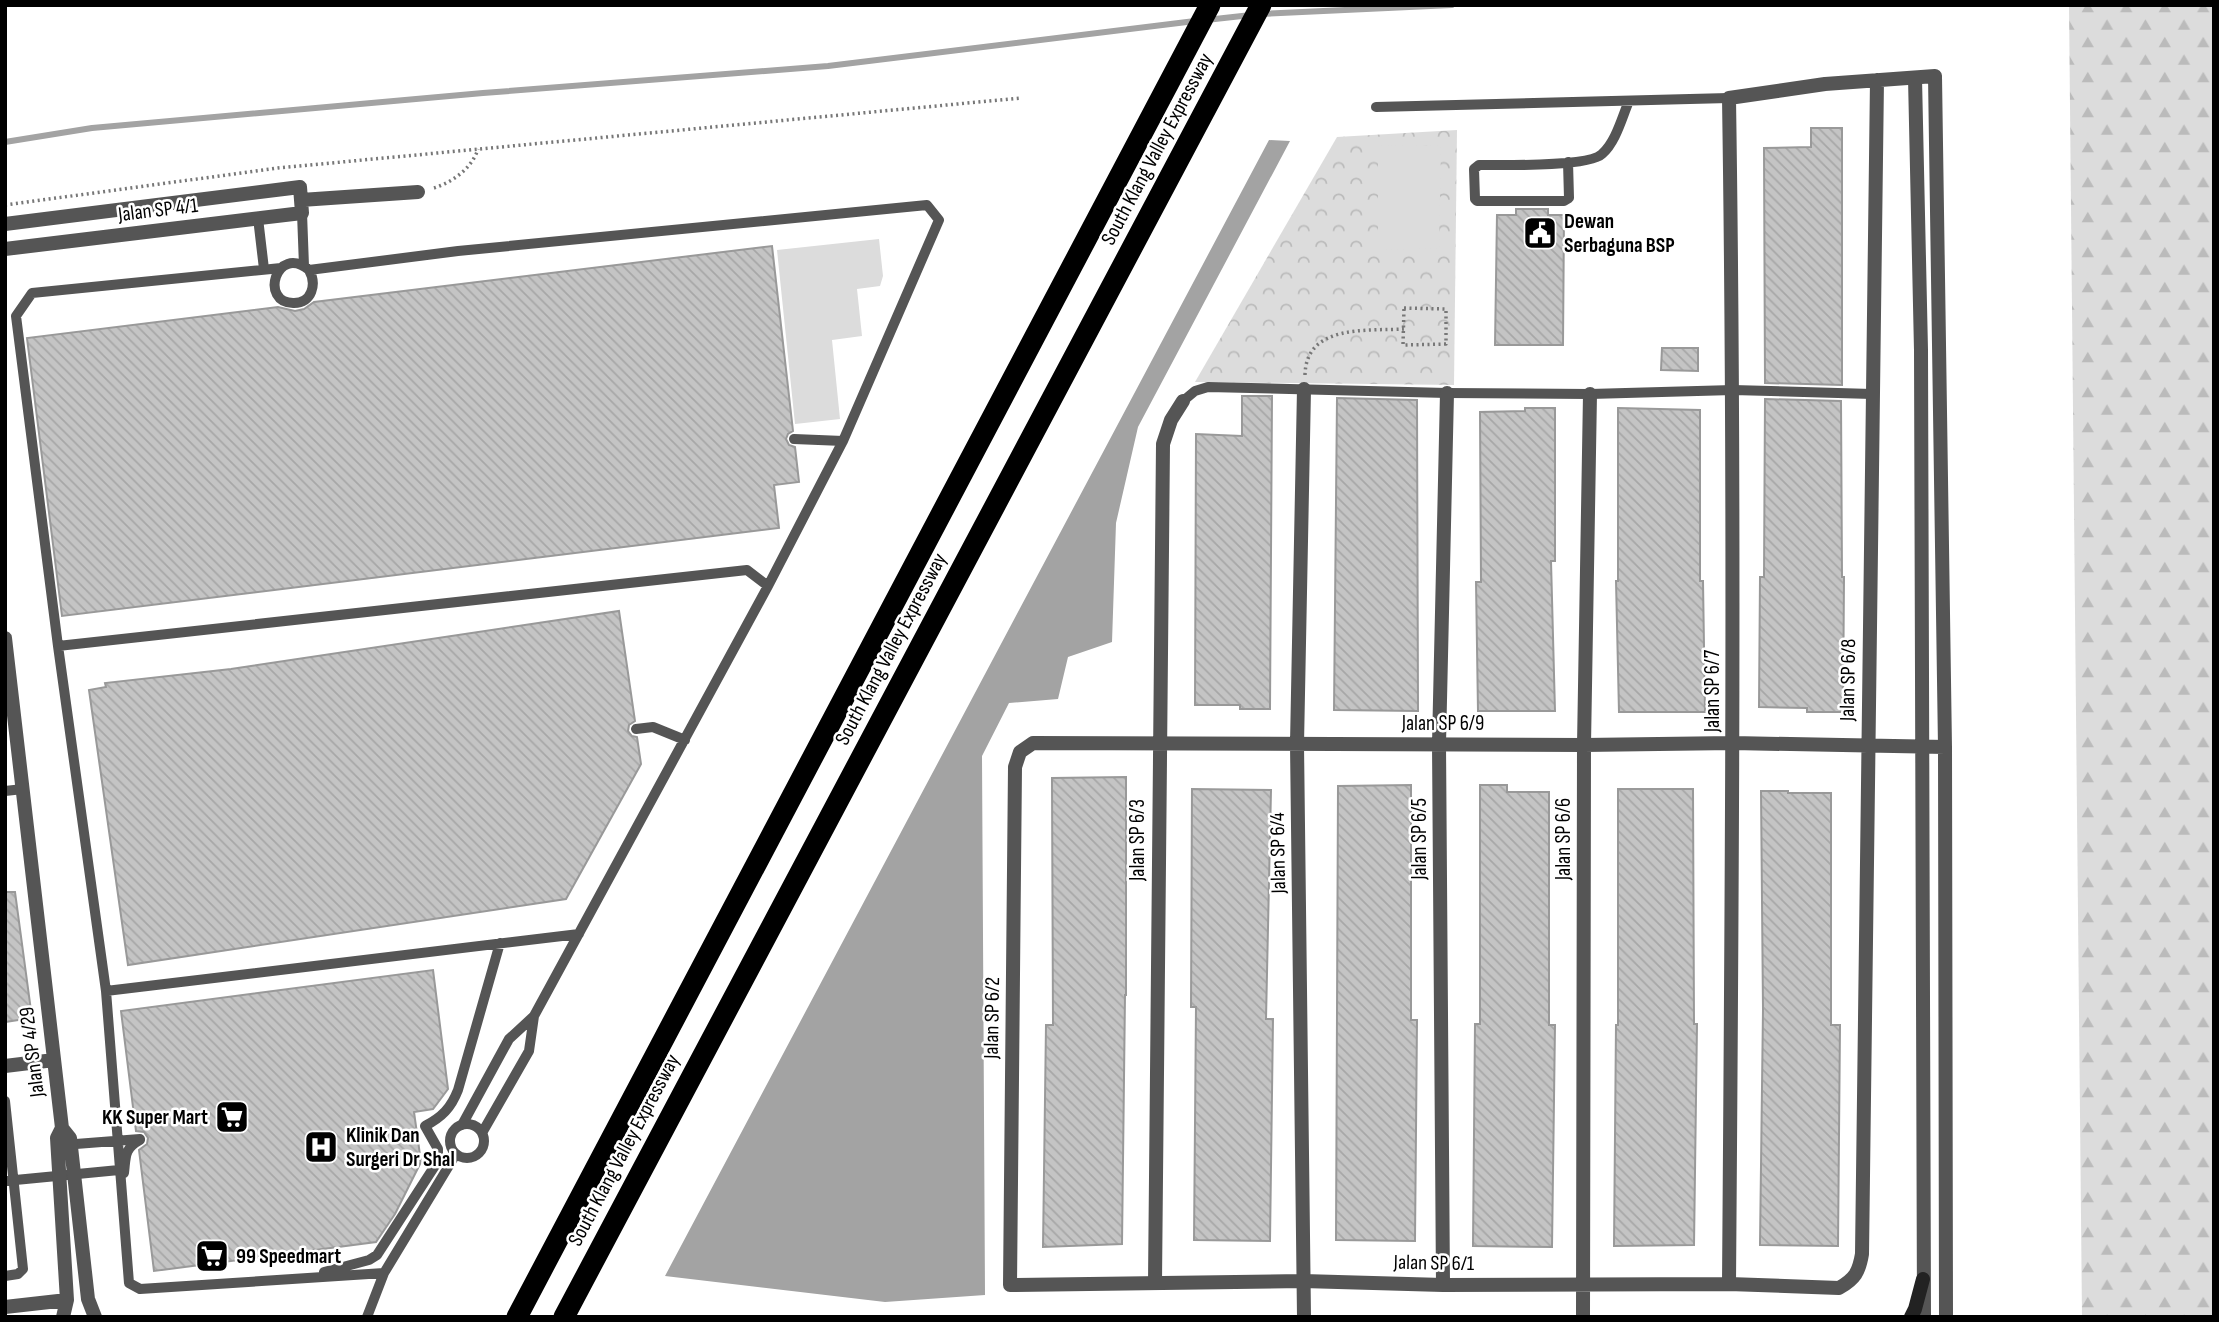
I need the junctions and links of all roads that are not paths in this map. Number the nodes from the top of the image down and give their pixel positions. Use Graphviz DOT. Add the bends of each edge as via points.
graph roads {
  1 [pos="1210,5"];
  2 [pos="1261,5"];
  3 [pos="1916,78"];
  4 [pos="1877,80"];
  5 [pos="1729,98"];
  6 [pos="1629,101"];
  7 [pos="1376,107"];
  8 [pos="1568,162"];
  9 [pos="418,192"];
  10 [pos="301,206"];
  11 [pos="258,218"];
  12 [pos="5,224"];
  13 [pos="5,249"];
  14 [pos="281,268"];
  15 [pos="307,268"];
  16 [pos="264,269"];
  17 [pos="1304,388"];
  18 [pos="1733,390"];
  19 [pos="1447,393"];
  20 [pos="1590,394"];
  21 [pos="1872,394"];
  22 [pos="1183,401"];
  23 [pos="794,439"];
  24 [pos="843,441"];
  25 [pos="768,586"];
  26 [pos="5,638"];
  27 [pos="58,646"];
  28 [pos="636,729"];
  29 [pos="685,740"];
  30 [pos="1158,743"];
  31 [pos="1733,743"];
  32 [pos="1297,744"];
  33 [pos="1439,744"];
  34 [pos="1584,745"];
  35 [pos="1868,747"];
  36 [pos="1922,747"];
  37 [pos="1945,747"];
  38 [pos="1020,752"];
  39 [pos="23,789"];
  40 [pos="5,791"];
  41 [pos="579,934"];
  42 [pos="500,943"];
  43 [pos="106,991"];
  44 [pos="534,1016"];
  45 [pos="54,1060"];
  46 [pos="5,1066"];
  47 [pos="5,1101"];
  48 [pos="462,1125"];
  49 [pos="482,1133"];
  50 [pos="117,1140"];
  51 [pos="64,1145"];
  52 [pos="457,1154"];
  53 [pos="119,1170"];
  54 [pos="74,1174"];
  55 [pos="59,1176"];
  56 [pos="10,1181"];
  57 [pos="121,1186"];
  58 [pos="384,1273"];
  59 [pos="5,1276"];
  60 [pos="301,1278"];
  61 [pos="1854,1278"];
  62 [pos="1923,1279"];
  63 [pos="1303,1281"];
  64 [pos="1155,1283"];
  65 [pos="1729,1284"];
  66 [pos="1010,1285"];
  67 [pos="1443,1285"];
  68 [pos="1583,1285"];
  69 [pos="67,1300"];
  70 [pos="5,1307"];
  71 [pos="63,1317"];
  72 [pos="95,1317"];
  73 [pos="367,1317"];
  74 [pos="517,1317"];
  75 [pos="564,1317"];
  76 [pos="1304,1317"];
  77 [pos="1583,1317"];
  78 [pos="1911,1317"];
  79 [pos="1924,1317"];
  80 [pos="1946,1317"];
  1 -- 74 [label="highway, South Klang Valley Expressway"];
  2 -- 75 [label="highway, South Klang Valley Expressway"];
  3 -- 4 [label="street"];
  3 -- 36 [label="street"];
  3 -- 37 [label="street" via="1935,76"];
  4 -- 5 [label="street"];
  4 -- 21 [label="street, Jalan SP 6/8"];
  5 -- 6 [label="lane"];
  5 -- 18 [label="street, Jalan SP 6/7"];
  6 -- 7 [label="lane"];
  6 -- 8 [label="lane" via="1604,153 1589,161"];
  8 -- 8 [label="lane" via="1569,198 1564,201 1475,199 1474,169 1479,166"];
  9 -- 10 [label="street, Jalan SP 4/1"];
  10 -- 11 [label="street, Jalan SP 4/1"];
  10 -- 12 [label="street, Jalan SP 4/1" via="300,187"];
  10 -- 15 [label="lane"];
  11 -- 13 [label="street, Jalan SP 4/1"];
  11 -- 16 [label="lane"];
  14 -- 15 [label="lane" via="292,263"];
  14 -- 15 [label="lane" via="274,279 275,291 289,303 302,302 311,294 314,282"];
  14 -- 16 [label="lane"];
  15 -- 24 [label="lane" via="928,205 939,220"];
  16 -- 27 [label="lane" via="32,293 16,316"];
  17 -- 19 [label="lane"];
  17 -- 22 [label="lane" via="1208,387"];
  17 -- 32 [label="street, Jalan SP 6/4"];
  18 -- 20 [label="lane"];
  18 -- 21 [label="lane"];
  18 -- 31 [label="street, Jalan SP 6/7"];
  19 -- 20 [label="lane"];
  19 -- 33 [label="street, Jalan SP 6/5"];
  20 -- 34 [label="street, Jalan SP 6/6"];
  21 -- 35 [label="street, Jalan SP 6/8"];
  22 -- 30 [label="street, Jalan SP 6/3" via="1163,444"];
  23 -- 24 [label="lane"];
  24 -- 25 [label="lane"];
  25 -- 27 [label="lane" via="747,570"];
  25 -- 29 [label="lane"];
  26 -- 39 [label="street, Jalan SP 4/29"];
  27 -- 43 [label="lane"];
  28 -- 29 [label="lane" via="653,727"];
  29 -- 41 [label="lane"];
  30 -- 32 [label="street, Jalan SP 6/9"];
  30 -- 38 [label="street, Jalan SP 6/9" via="1033,743"];
  30 -- 64 [label="street, Jalan SP 6/3"];
  31 -- 34 [label="street, Jalan SP 6/9"];
  31 -- 35 [label="street, Jalan SP 6/9"];
  31 -- 65 [label="street, Jalan SP 6/7"];
  32 -- 33 [label="street, Jalan SP 6/9"];
  32 -- 63 [label="street, Jalan SP 6/4"];
  33 -- 34 [label="street, Jalan SP 6/9"];
  33 -- 67 [label="street, Jalan SP 6/5"];
  34 -- 68 [label="street, Jalan SP 6/6"];
  35 -- 36 [label="street, Jalan SP 6/9"];
  35 -- 61 [label="street, Jalan SP 6/8" via="1861,1254"];
  36 -- 37 [label="street, Jalan SP 6/9"];
  36 -- 62 [label="street"];
  37 -- 80 [label="street"];
  38 -- 66 [label="street, Jalan SP 6/2" via="1015,767"];
  39 -- 40 [label="lane"];
  39 -- 45 [label="street, Jalan SP 4/29"];
  41 -- 42 [label="lane"];
  41 -- 44 [label="lane"];
  42 -- 43 [label="lane"];
  42 -- 60 [label="lane" via="458,1090 451,1107 425,1126 438,1149 438,1161 377,1255"];
  43 -- 50 [label="lane"];
  44 -- 48 [label="lane" via="509,1039"];
  44 -- 49 [label="lane" via="529,1051"];
  45 -- 46 [label="street"];
  45 -- 51 [label="street, Jalan SP 4/29" via="62,1128 70,1138"];
  47 -- 56 [label="lane"];
  48 -- 49 [label="lane" via="474,1125"];
  48 -- 52 [label="lane" via="450,1140"];
  49 -- 52 [label="lane" via="484,1144 478,1154 467,1158"];
  50 -- 51 [label="lane"];
  50 -- 53 [label="lane"];
  50 -- 57 [label="lane" via="140,1139 127,1150"];
  51 -- 54 [label="street"];
  51 -- 55 [label="street"];
  52 -- 58 [label="lane"];
  53 -- 54 [label="lane"];
  53 -- 57 [label="lane"];
  54 -- 55 [label="lane"];
  54 -- 72 [label="street" via="88,1299"];
  55 -- 56 [label="lane"];
  55 -- 69 [label="street"];
  56 -- 59 [label="lane" via="23,1269"];
  57 -- 60 [label="lane" via="129,1283 141,1289"];
  58 -- 60 [label="lane"];
  58 -- 73 [label="lane"];
  61 -- 65 [label="street, Jalan SP 6/1" via="1839,1288"];
  62 -- 78 [label="main road"];
  62 -- 79 [label="street"];
  63 -- 64 [label="street, Jalan SP 6/1"];
  63 -- 67 [label="street, Jalan SP 6/1"];
  63 -- 76 [label="street, Jalan SP 6/4"];
  64 -- 66 [label="street, Jalan SP 6/1"];
  65 -- 68 [label="street, Jalan SP 6/1"];
  67 -- 68 [label="street, Jalan SP 6/1"];
  68 -- 77 [label="street, Jalan SP 6/6"];
  69 -- 70 [label="street"];
  69 -- 71 [label="street"];
}
